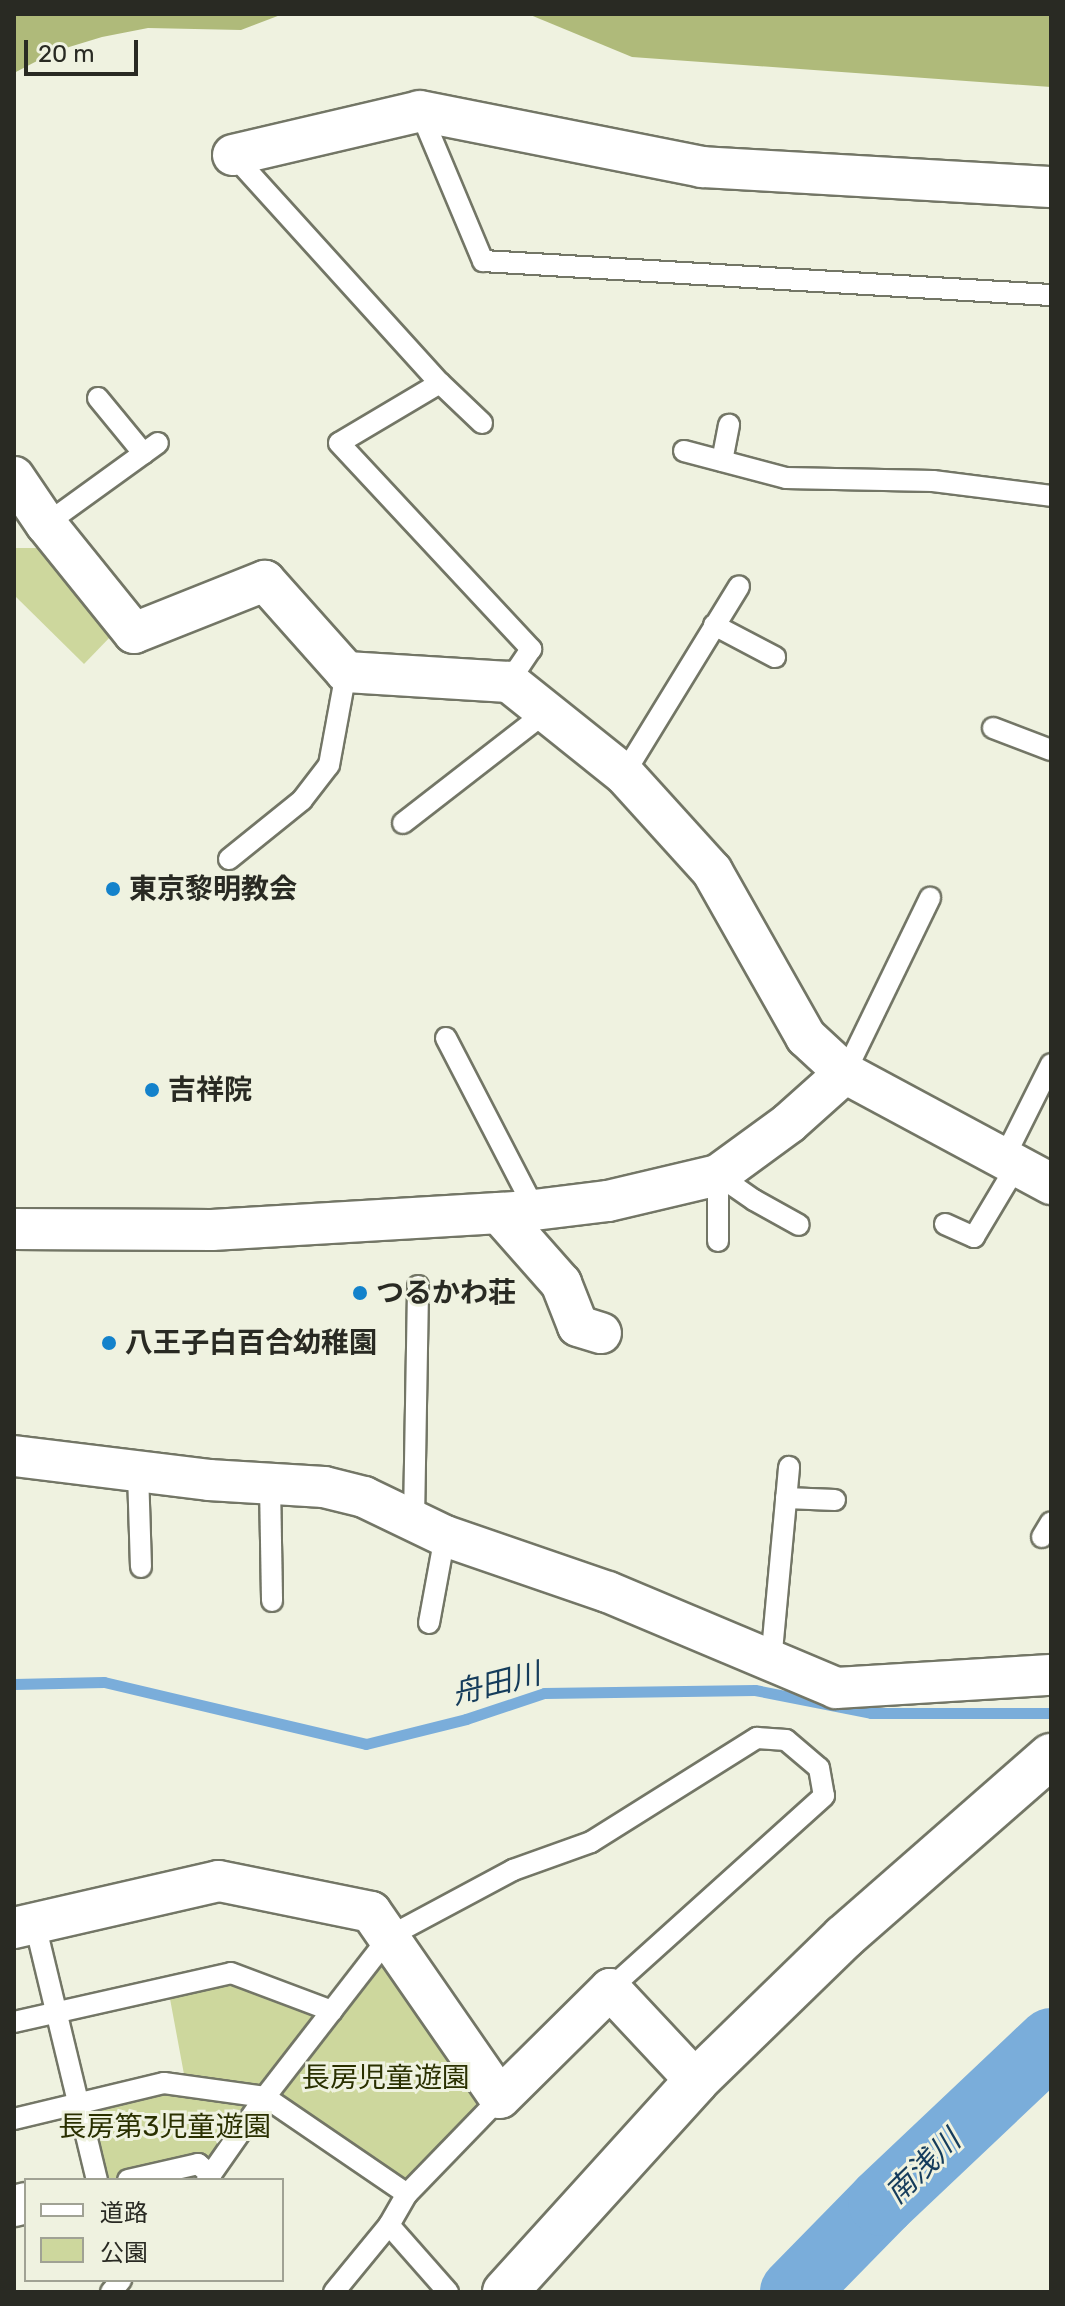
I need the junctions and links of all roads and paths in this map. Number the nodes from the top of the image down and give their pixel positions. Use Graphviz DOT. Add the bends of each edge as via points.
graph roads {
  1 [pos="420,111"];
  2 [pos="233,155"];
  3 [pos="1051,187"];
  4 [pos="1051,295"];
  5 [pos="440,383"];
  6 [pos="98,398"];
  7 [pos="482,423"];
  8 [pos="729,425"];
  9 [pos="684,451"];
  10 [pos="722,461"];
  11 [pos="1051,496"];
  12 [pos="27,504"];
  13 [pos="739,586"];
  14 [pos="714,625"];
  15 [pos="775,657"];
  16 [pos="346,672"];
  17 [pos="509,682"];
  18 [pos="546,712"];
  19 [pos="993,728"];
  20 [pos="1051,750"];
  21 [pos="624,774"];
  22 [pos="403,823"];
  23 [pos="229,859"];
  24 [pos="930,898"];
  25 [pos="446,1038"];
  26 [pos="1051,1064"];
  27 [pos="845,1073"];
  28 [pos="1024,1169"];
  29 [pos="718,1175"];
  30 [pos="517,1212"];
  31 [pos="945,1224"];
  32 [pos="799,1225"];
  33 [pos="14,1229"];
  34 [pos="718,1241"];
  35 [pos="418,1286"];
  36 [pos="601,1333"];
  37 [pos="14,1456"];
  38 [pos="789,1467"];
  39 [pos="138,1472"];
  40 [pos="270,1484"];
  41 [pos="786,1498"];
  42 [pos="835,1500"];
  43 [pos="429,1528"];
  44 [pos="141,1567"];
  45 [pos="272,1601"];
  46 [pos="429,1623"];
  47 [pos="771,1662"];
  48 [pos="1051,1675"];
  49 [pos="1051,1756"];
  50 [pos="25,1926"];
  51 [pos="390,1936"];
  52 [pos="610,1989"];
  53 [pos="332,2011"];
  54 [pos="58,2012"];
  55 [pos="14,2022"];
  56 [pos="696,2081"];
  57 [pos="265,2097"];
  58 [pos="500,2098"];
  59 [pos="79,2102"];
  60 [pos="14,2119"];
  61 [pos="97,2178"];
  62 [pos="137,2178"];
  63 [pos="209,2178"];
  64 [pos="407,2194"];
  65 [pos="389,2225"];
  66 [pos="334,2292"];
  67 [pos="448,2292"];
  68 [pos="505,2292"];
  1 -- 2 [label="street"];
  1 -- 3 [label="street" via="702,167"];
  1 -- 4 [label="lane" via="483,261"];
  2 -- 5 [label="lane"];
  5 -- 7 [label="lane"];
  5 -- 17 [label="lane" via="339,443 531,649"];
  6 -- 12 [label="lane" via="151,448"];
  8 -- 10 [label="lane"];
  9 -- 10 [label="lane"];
  10 -- 11 [label="lane" via="786,478 933,481"];
  12 -- 16 [label="street" via="134,633 265,581"];
  13 -- 14 [label="lane"];
  14 -- 15 [label="lane"];
  14 -- 21 [label="lane"];
  16 -- 17 [label="street"];
  16 -- 23 [label="lane" via="329,765 302,800"];
  17 -- 18 [label="street"];
  18 -- 21 [label="street"];
  18 -- 22 [label="lane"];
  19 -- 20 [label="lane"];
  21 -- 27 [label="street" via="712,871 806,1037"];
  24 -- 27 [label="lane"];
  25 -- 30 [label="lane"];
  26 -- 28 [label="lane"];
  27 -- 28 [label="street"];
  27 -- 29 [label="street"];
  28 -- 31 [label="lane" via="974,1237"];
  29 -- 30 [label="street" via="608,1201"];
  29 -- 32 [label="lane"];
  29 -- 34 [label="lane"];
  30 -- 33 [label="street" via="212,1230"];
  30 -- 36 [label="street" via="561,1283 578,1326"];
  35 -- 43 [label="lane"];
  37 -- 39 [label="street"];
  38 -- 41 [label="lane"];
  39 -- 40 [label="street"];
  39 -- 44 [label="lane"];
  40 -- 43 [label="street" via="324,1487 364,1497"];
  40 -- 45 [label="lane"];
  41 -- 42 [label="lane"];
  41 -- 47 [label="lane"];
  43 -- 46 [label="lane"];
  43 -- 47 [label="street" via="608,1592"];
  47 -- 48 [label="street" via="836,1688"];
  49 -- 56 [label="street" via="844,1937"];
  50 -- 51 [label="street" via="219,1881 371,1912"];
  50 -- 54 [label="lane"];
  51 -- 52 [label="lane" via="513,1870 591,1842 757,1738 786,1740 819,1768 824,1796"];
  51 -- 53 [label="lane"];
  51 -- 58 [label="street"];
  52 -- 56 [label="street"];
  52 -- 58 [label="street"];
  53 -- 54 [label="lane" via="231,1973"];
  53 -- 57 [label="lane"];
  54 -- 55 [label="lane"];
  54 -- 59 [label="lane"];
  56 -- 68 [label="street"];
  57 -- 59 [label="lane" via="164,2083"];
  57 -- 63 [label="lane"];
  57 -- 64 [label="lane"];
  58 -- 64 [label="lane"];
  59 -- 60 [label="lane"];
  59 -- 61 [label="lane"];
  62 -- 63 [label="lane" via="198,2164"];
  64 -- 65 [label="lane"];
  65 -- 66 [label="lane"];
  65 -- 67 [label="lane"];
}
